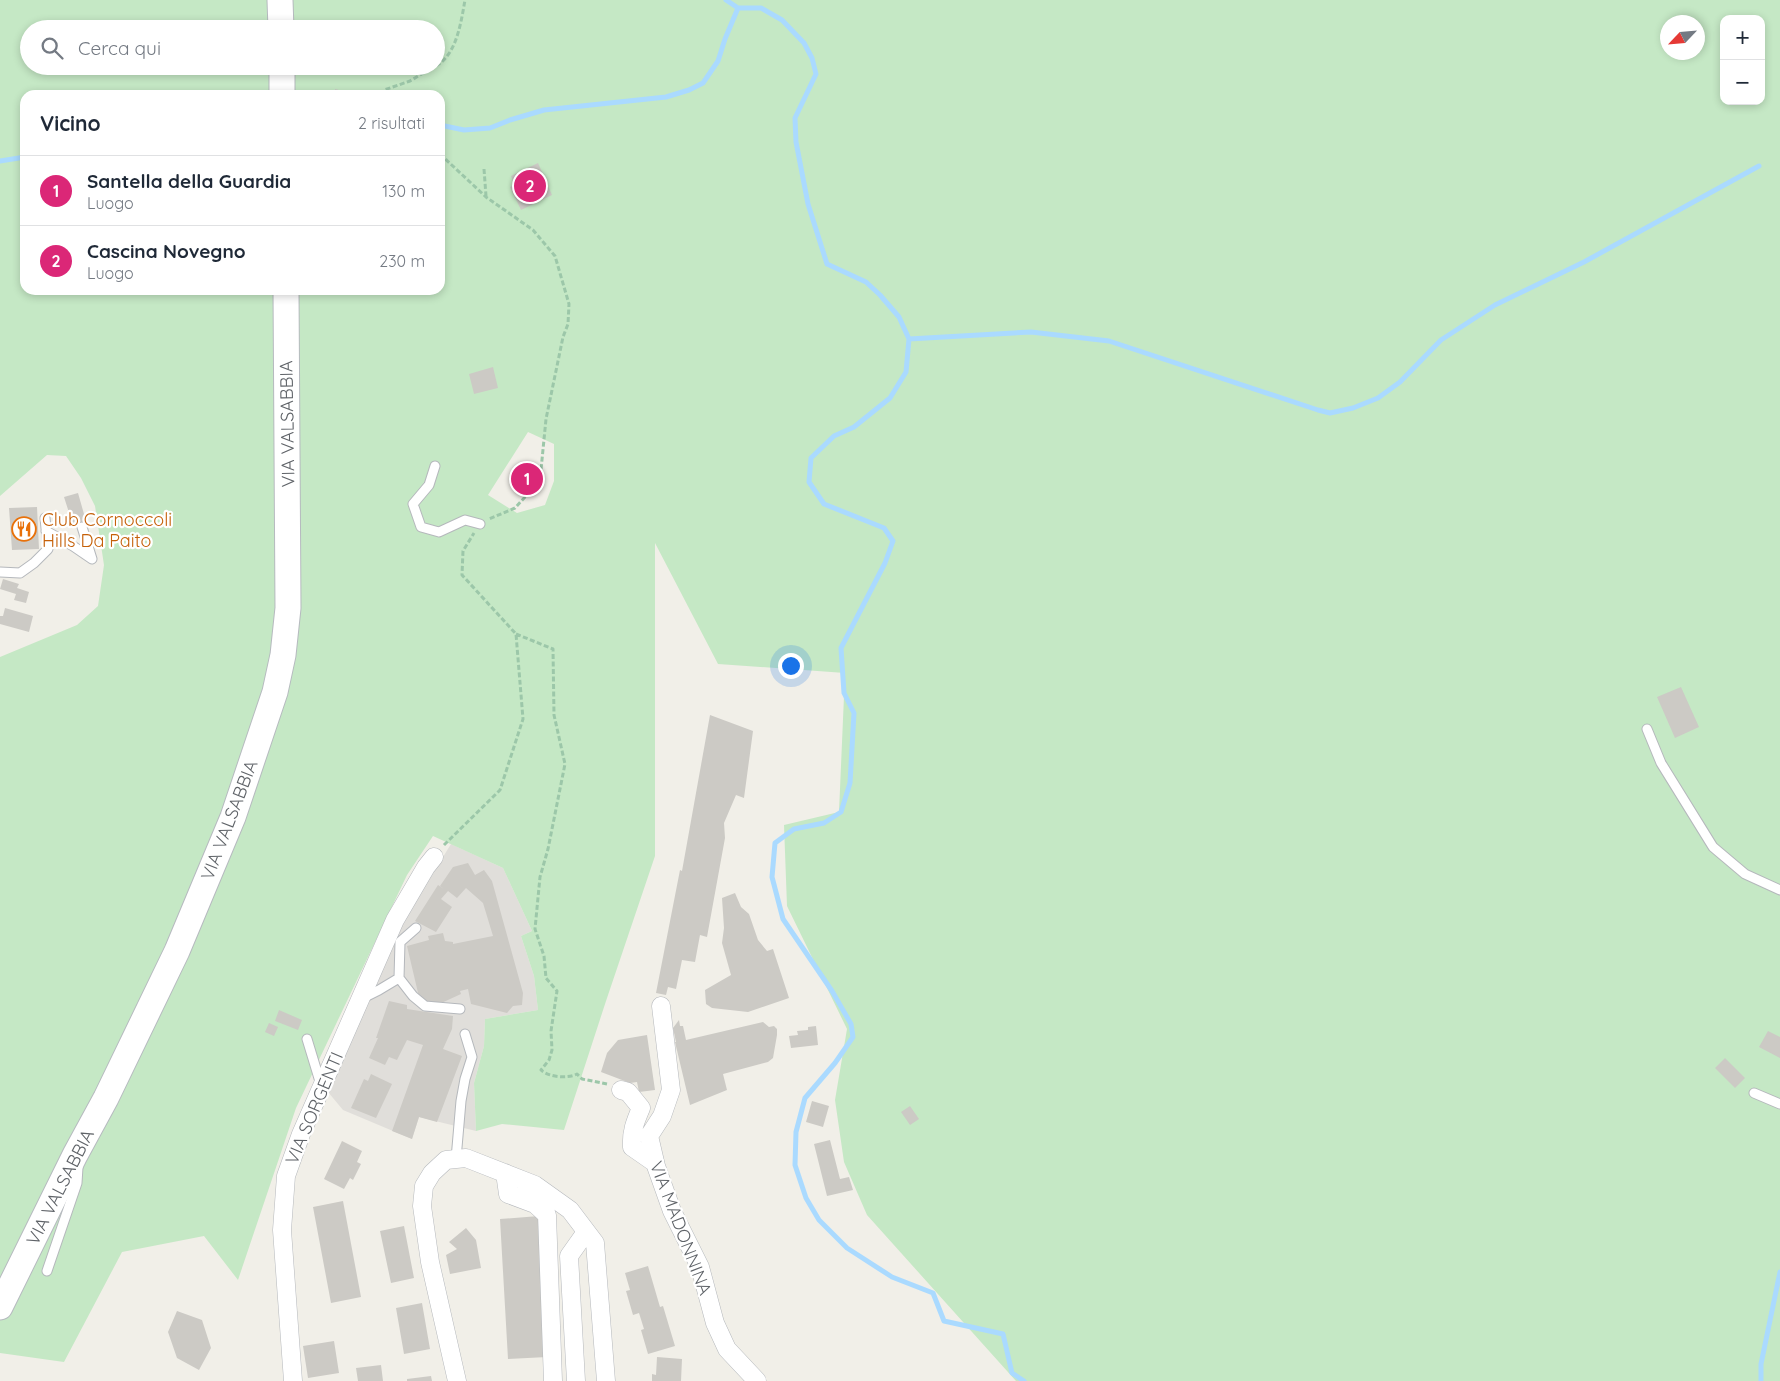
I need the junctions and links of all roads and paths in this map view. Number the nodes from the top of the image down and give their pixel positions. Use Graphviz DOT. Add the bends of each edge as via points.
graph roads {
  1 [pos="465,0"];
  2 [pos="445,61"];
  3 [pos="282,75"];
  4 [pos="420,75"];
  5 [pos="282,90"];
  6 [pos="384,90"];
  7 [pos="445,159"];
  8 [pos="484,169"];
  9 [pos="486,197"];
  10 [pos="286,295"];
  11 [pos="435,466"];
  12 [pos="540,474"];
  13 [pos="531,493"];
  14 [pos="45,518"];
  15 [pos="480,524"];
  16 [pos="82,527"];
  17 [pos="46,531"];
  18 [pos="0,572"];
  19 [pos="516,634"];
  20 [pos="1647,729"];
  21 [pos="440,851"];
  22 [pos="1780,890"];
  23 [pos="416,928"];
  24 [pos="398,978"];
  25 [pos="361,999"];
  26 [pos="660,1006"];
  27 [pos="460,1009"];
  28 [pos="465,1034"];
  29 [pos="307,1039"];
  30 [pos="321,1088"];
  31 [pos="621,1090"];
  32 [pos="1754,1094"];
  33 [pos="1780,1104"];
  34 [pos="75,1155"];
  35 [pos="456,1159"];
  36 [pos="655,1163"];
  37 [pos="505,1173"];
  38 [pos="586,1232"];
  39 [pos="47,1271"];
  40 [pos="0,1307"];
  41 [pos="293,1381"];
  42 [pos="457,1381"];
  43 [pos="554,1381"];
  44 [pos="576,1381"];
  45 [pos="606,1381"];
  46 [pos="757,1381"];
  1 -- 2 [label="path" via="461,27"];
  3 -- 5 [label="main road"];
  4 -- 6 [label="path"];
  7 -- 9 [label="path"];
  8 -- 9 [label="path"];
  9 -- 12 [label="path" via="533,230 555,256 570,304 546,419"];
  10 -- 34 [label="main road, VIA VALSABBIA" via="288,608 275,692 232,817 177,951"];
  11 -- 15 [label="lane" via="429,486 413,504 420,527 439,532 465,520"];
  12 -- 13 [label="path"];
  12 -- 13 [label="path" via="523,466 514,484"];
  13 -- 15 [label="path" via="515,508"];
  14 -- 17 [label="lane"];
  15 -- 19 [label="path" via="463,550 462,575"];
  16 -- 17 [label="lane" via="92,559"];
  17 -- 18 [label="lane" via="48,548 34,563 20,573"];
  19 -- 21 [label="path" via="523,719 500,790"];
  19 -- 31 [label="path" via="553,649 554,715 566,764 540,877 536,929 546,978 558,990 552,1050 541,1068 542,1072 571,1077 576,1074 582,1079 609,1084"];
  20 -- 22 [label="lane" via="1661,764 1713,847 1745,874"];
  21 -- 25 [label="street, VIA SORGENTI" via="426,867 396,920"];
  23 -- 24 [label="lane" via="400,942"];
  24 -- 25 [label="lane"];
  24 -- 27 [label="lane" via="426,1006"];
  25 -- 30 [label="street, VIA SORGENTI"];
  26 -- 36 [label="street, VIA MADONNINA" via="670,1090 662,1116 649,1136"];
  28 -- 35 [label="lane" via="472,1057 461,1102"];
  29 -- 30 [label="lane"];
  30 -- 41 [label="street, VIA SORGENTI" via="286,1176 282,1230"];
  31 -- 36 [label="street" via="628,1092 642,1108 631,1135 632,1147"];
  32 -- 33 [label="lane"];
  34 -- 39 [label="lane" via="77,1183"];
  34 -- 40 [label="main road, VIA VALSABBIA"];
  35 -- 37 [label="street" via="466,1158"];
  35 -- 42 [label="street" via="446,1160 432,1173 424,1186 422,1206 430,1262"];
  36 -- 46 [label="street, VIA MADONNINA" via="672,1211 700,1267 715,1323 727,1349"];
  37 -- 38 [label="street" via="535,1185 570,1210"];
  37 -- 43 [label="street" via="508,1194 535,1204 547,1216"];
  38 -- 44 [label="street" via="569,1256"];
  38 -- 45 [label="street" via="595,1243"];
}
